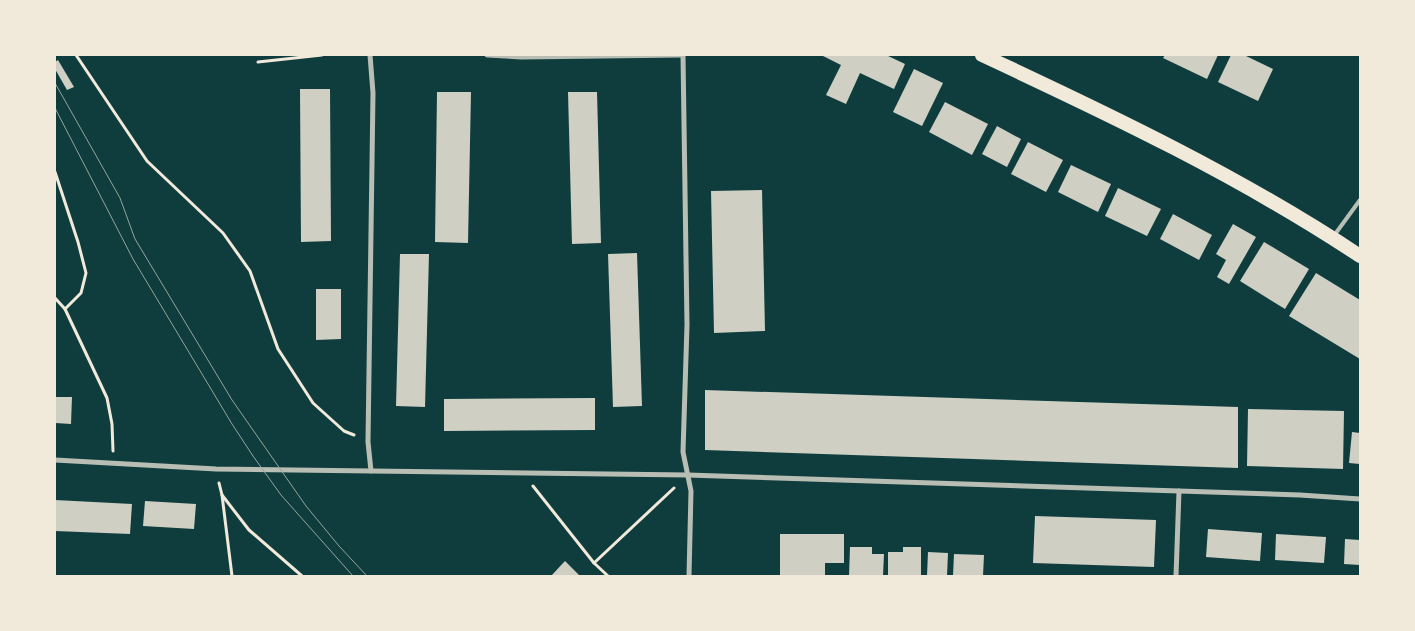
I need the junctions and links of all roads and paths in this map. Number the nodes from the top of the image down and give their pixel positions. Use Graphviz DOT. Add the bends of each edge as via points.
graph roads {
  1 [pos="76,55"];
  2 [pos="322,55"];
  3 [pos="370,55"];
  4 [pos="487,55"];
  5 [pos="683,55"];
  6 [pos="982,55"];
  7 [pos="258,62"];
  8 [pos="55,172"];
  9 [pos="1360,200"];
  10 [pos="1332,238"];
  11 [pos="1360,256"];
  12 [pos="55,298"];
  13 [pos="65,309"];
  14 [pos="368,442"];
  15 [pos="55,460"];
  16 [pos="113,464"];
  17 [pos="216,469"];
  18 [pos="371,470"];
  19 [pos="523,474"];
  20 [pos="688,475"];
  21 [pos="1179,491"];
  22 [pos="222,495"];
  23 [pos="1360,499"];
  24 [pos="594,563"];
  25 [pos="232,576"];
  26 [pos="302,576"];
  27 [pos="608,576"];
  28 [pos="689,576"];
  29 [pos="1176,576"];
  1 -- 14 [label="path" via="147,161 223,233 250,270 278,350 313,403 344,431"];
  2 -- 7 [label="path"];
  3 -- 14 [label="street" via="373,94"];
  4 -- 5 [label="street"];
  5 -- 20 [label="street" via="687,325 683,452"];
  6 -- 10 [label="highway" via="1088,104 1259,193"];
  8 -- 13 [label="path" via="86,273 80,293"];
  9 -- 10 [label="lane"];
  10 -- 11 [label="highway"];
  12 -- 13 [label="path"];
  13 -- 16 [label="path" via="107,398 112,424"];
  14 -- 18 [label="street"];
  15 -- 16 [label="street"];
  16 -- 17 [label="street"];
  17 -- 18 [label="street"];
  17 -- 22 [label="path"];
  18 -- 19 [label="street"];
  19 -- 20 [label="street"];
  19 -- 24 [label="path"];
  20 -- 21 [label="street"];
  20 -- 24 [label="path"];
  20 -- 28 [label="street" via="691,491"];
  21 -- 23 [label="street"];
  21 -- 29 [label="street"];
  22 -- 25 [label="path"];
  22 -- 26 [label="path" via="249,530"];
  24 -- 27 [label="path"];
}
